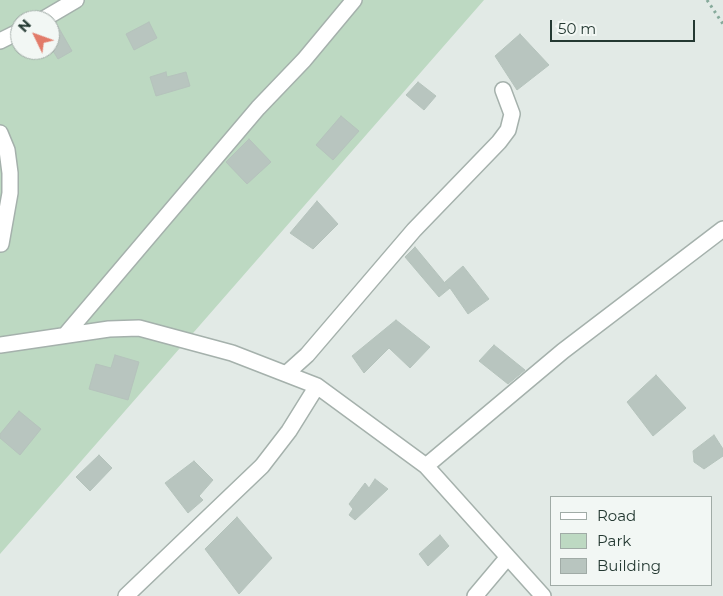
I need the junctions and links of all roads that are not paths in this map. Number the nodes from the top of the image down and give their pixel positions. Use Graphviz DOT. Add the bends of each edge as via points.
graph roads {
  1 [pos="76,0"];
  2 [pos="354,0"];
  3 [pos="59,10"];
  4 [pos="503,90"];
  5 [pos="0,133"];
  6 [pos="723,229"];
  7 [pos="1,244"];
  8 [pos="66,334"];
  9 [pos="0,345"];
  10 [pos="287,373"];
  11 [pos="317,386"];
  12 [pos="426,466"];
  13 [pos="508,558"];
  14 [pos="126,596"];
  15 [pos="475,596"];
  16 [pos="543,596"];
  1 -- 3 [label="street"];
  2 -- 8 [label="street"];
  4 -- 10 [label="street" via="512,114 508,130 499,142 414,230 308,355"];
  5 -- 7 [label="street" via="7,150 10,180"];
  6 -- 12 [label="street" via="563,351"];
  8 -- 9 [label="street"];
  8 -- 10 [label="street" via="139,328 232,353"];
  10 -- 11 [label="street"];
  11 -- 12 [label="street"];
  11 -- 14 [label="street" via="262,466"];
  12 -- 13 [label="street"];
  13 -- 15 [label="street"];
  13 -- 16 [label="street"];
}
